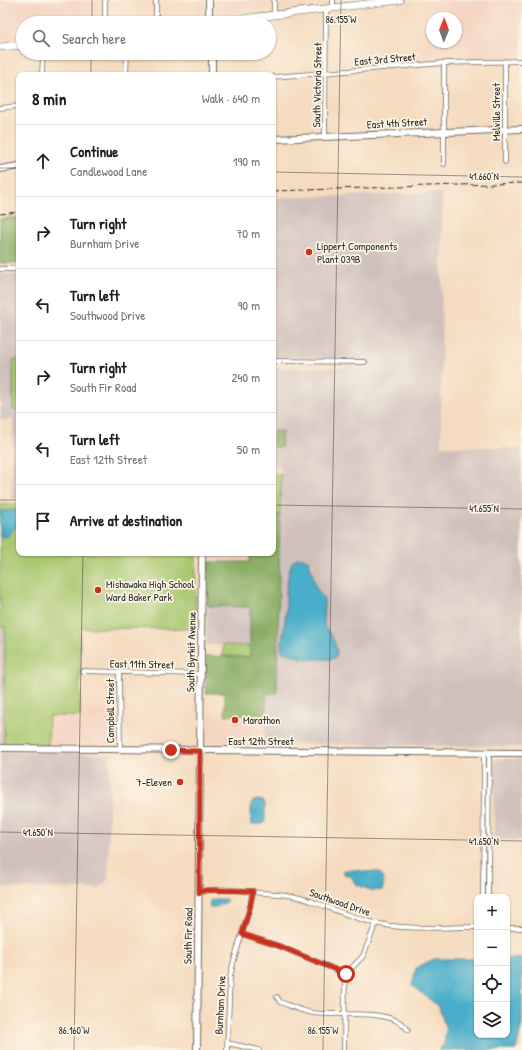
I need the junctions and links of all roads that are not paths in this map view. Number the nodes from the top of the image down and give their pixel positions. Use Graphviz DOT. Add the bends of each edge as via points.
graph roads {
  1 [pos="105,0"];
  2 [pos="156,0"];
  3 [pos="209,0"];
  4 [pos="274,0"];
  5 [pos="333,0"];
  6 [pos="400,0"];
  7 [pos="390,1"];
  8 [pos="329,8"];
  9 [pos="274,15"];
  10 [pos="105,16"];
  11 [pos="156,16"];
  12 [pos="209,16"];
  13 [pos="266,16"];
  14 [pos="16,45"];
  15 [pos="0,47"];
  16 [pos="43,60"];
  17 [pos="127,60"];
  18 [pos="212,60"];
  19 [pos="505,61"];
  20 [pos="522,61"];
  21 [pos="444,63"];
  22 [pos="42,72"];
  23 [pos="126,72"];
  24 [pos="212,72"];
  25 [pos="325,72"];
  26 [pos="276,77"];
  27 [pos="16,106"];
  28 [pos="0,108"];
  29 [pos="504,129"];
  30 [pos="522,129"];
  31 [pos="444,131"];
  32 [pos="325,137"];
  33 [pos="276,139"];
  34 [pos="505,162"];
  35 [pos="444,164"];
  36 [pos="16,166"];
  37 [pos="0,169"];
  38 [pos="0,269"];
  39 [pos="16,269"];
  40 [pos="276,361"];
  41 [pos="365,362"];
  42 [pos="202,556"];
  43 [pos="82,671"];
  44 [pos="119,672"];
  45 [pos="201,674"];
  46 [pos="0,748"];
  47 [pos="120,750"];
  48 [pos="200,751"];
  49 [pos="486,753"];
  50 [pos="522,753"];
  51 [pos="253,891"];
  52 [pos="199,893"];
  53 [pos="483,894"];
  54 [pos="488,894"];
  55 [pos="376,923"];
  56 [pos="474,927"];
  57 [pos="510,928"];
  58 [pos="522,928"];
  59 [pos="242,934"];
  60 [pos="346,974"];
  61 [pos="277,996"];
  62 [pos="344,1014"];
  63 [pos="408,1030"];
  64 [pos="227,1043"];
  65 [pos="197,1050"];
  66 [pos="227,1050"];
  67 [pos="259,1050"];
  68 [pos="344,1050"];
  1 -- 10 [label="street"];
  2 -- 11 [label="street"];
  3 -- 12 [label="street"];
  4 -- 9 [label="street"];
  5 -- 8 [label="street, South Victoria Street"];
  6 -- 7 [label="main road"];
  7 -- 8 [label="main road"];
  8 -- 9 [label="main road"];
  8 -- 25 [label="street, South Victoria Street"];
  9 -- 13 [label="main road"];
  14 -- 15 [label="main road"];
  16 -- 22 [label="street"];
  17 -- 23 [label="street"];
  18 -- 24 [label="street"];
  19 -- 20 [label="street, East 3rd Street"];
  19 -- 21 [label="street, East 3rd Street"];
  19 -- 29 [label="street, Melville Street"];
  21 -- 25 [label="street, East 3rd Street"];
  21 -- 31 [label="street"];
  25 -- 26 [label="street, East 3rd Street"];
  25 -- 32 [label="street, South Victoria Street"];
  27 -- 28 [label="street"];
  29 -- 30 [label="street, East 4th Street"];
  29 -- 31 [label="street, East 4th Street"];
  29 -- 34 [label="street, Melville Street"];
  31 -- 32 [label="street, East 4th Street"];
  31 -- 35 [label="street"];
  32 -- 33 [label="street, East 4th Street"];
  36 -- 37 [label="street"];
  38 -- 39 [label="street"];
  40 -- 41 [label="street"];
  42 -- 45 [label="street, South Byrkit Avenue"];
  43 -- 44 [label="street, East 11th Street"];
  44 -- 45 [label="street, East 11th Street"];
  44 -- 47 [label="street, Campbell Street"];
  45 -- 48 [label="street, South Byrkit Avenue"];
  46 -- 47 [label="street, East 12th Street"];
  47 -- 48 [label="street, East 12th Street"];
  48 -- 49 [label="street, East 12th Street"];
  48 -- 52 [label="street, South Fir Road"];
  49 -- 50 [label="street, East 12th Street"];
  49 -- 53 [label="street"];
  49 -- 54 [label="street"];
  51 -- 52 [label="street, Southwood Drive" via="206,890"];
  51 -- 55 [label="street, Southwood Drive" via="299,898"];
  51 -- 59 [label="street, Burnham Drive"];
  52 -- 65 [label="street, South Fir Road"];
  55 -- 56 [label="street, Southwood Drive" via="400,926"];
  55 -- 60 [label="street" via="363,956"];
  57 -- 58 [label="street"];
  59 -- 60 [label="street" via="279,946"];
  59 -- 64 [label="street, Burnham Drive" via="230,977"];
  60 -- 62 [label="street"];
  61 -- 62 [label="street" via="280,1002 304,1011"];
  62 -- 63 [label="street" via="380,1016 405,1024"];
  62 -- 68 [label="street"];
  64 -- 66 [label="street, Burnham Drive"];
  64 -- 67 [label="street"];
}
